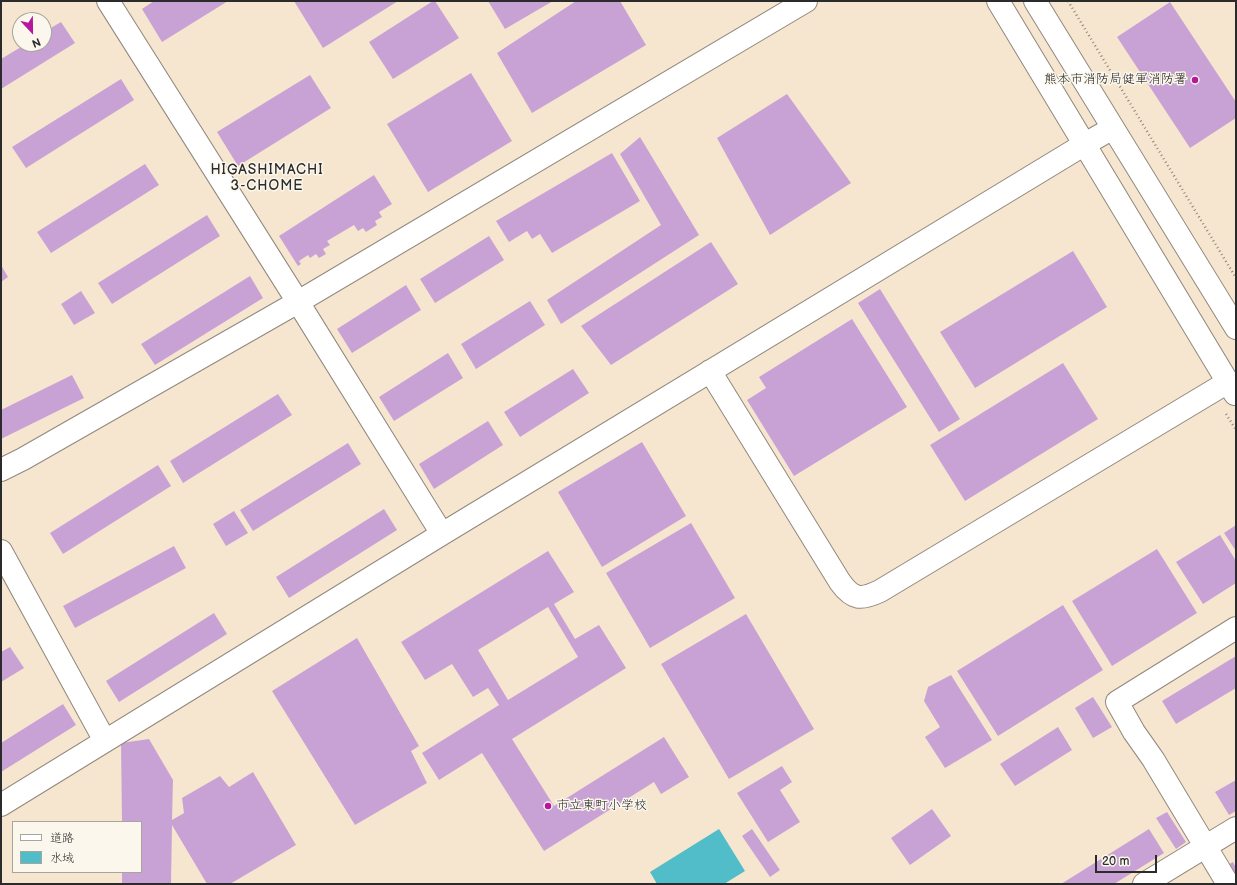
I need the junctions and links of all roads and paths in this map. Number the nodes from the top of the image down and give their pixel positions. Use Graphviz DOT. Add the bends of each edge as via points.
graph roads {
  1 [pos="108,1"];
  2 [pos="806,1"];
  3 [pos="998,1"];
  4 [pos="1035,1"];
  5 [pos="1068,1"];
  6 [pos="1114,128"];
  7 [pos="1084,144"];
  8 [pos="1236,278"];
  9 [pos="298,302"];
  10 [pos="1236,328"];
  11 [pos="710,371"];
  12 [pos="1232,389"];
  13 [pos="1,470"];
  14 [pos="442,534"];
  15 [pos="1,551"];
  16 [pos="1236,628"];
  17 [pos="105,742"];
  18 [pos="1,805"];
  19 [pos="1236,828"];
  20 [pos="1205,846"];
  21 [pos="1144,884"];
  22 [pos="1228,884"];
  1 -- 9 [label="street"];
  2 -- 9 [label="street"];
  3 -- 7 [label="street"];
  4 -- 6 [label="street"];
  5 -- 8 [label="path"];
  6 -- 7 [label="street"];
  6 -- 10 [label="street"];
  7 -- 11 [label="street"];
  7 -- 12 [label="street"];
  9 -- 13 [label="street"];
  9 -- 14 [label="street"];
  11 -- 12 [label="street" via="846,592 857,598 868,597 880,591"];
  11 -- 14 [label="street"];
  14 -- 17 [label="street"];
  15 -- 17 [label="street"];
  16 -- 20 [label="street" via="1117,702"];
  17 -- 18 [label="street"];
  19 -- 20 [label="street"];
  20 -- 21 [label="street"];
  20 -- 22 [label="street"];
}
